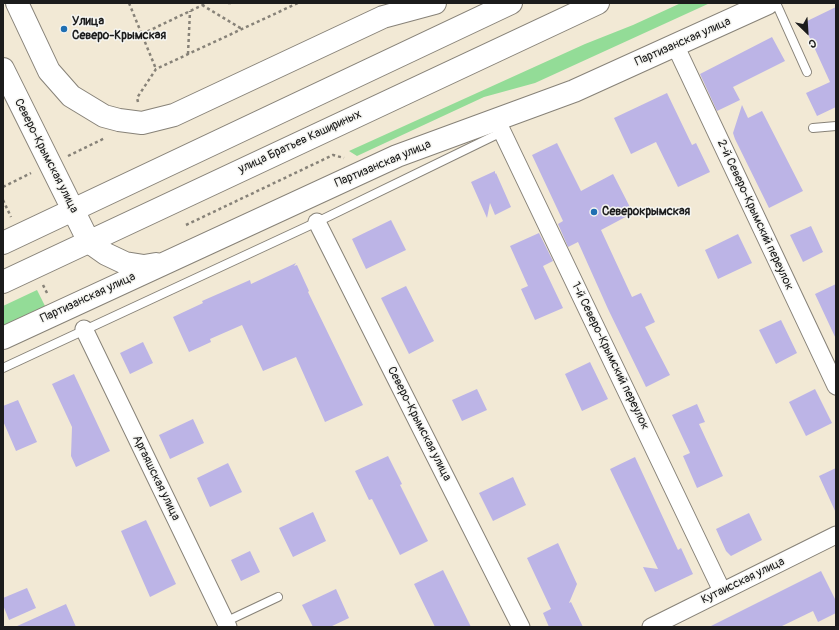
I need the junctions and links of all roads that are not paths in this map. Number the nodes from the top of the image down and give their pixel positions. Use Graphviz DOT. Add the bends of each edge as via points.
graph roads {
  1 [pos="17,3"];
  2 [pos="435,3"];
  3 [pos="511,3"];
  4 [pos="598,3"];
  5 [pos="768,3"];
  6 [pos="776,3"];
  7 [pos="675,45"];
  8 [pos="3,69"];
  9 [pos="807,72"];
  10 [pos="499,126"];
  11 [pos="836,126"];
  12 [pos="813,128"];
  13 [pos="73,209"];
  14 [pos="317,222"];
  15 [pos="90,242"];
  16 [pos="3,243"];
  17 [pos="162,264"];
  18 [pos="3,282"];
  19 [pos="84,329"];
  20 [pos="3,338"];
  21 [pos="3,368"];
  22 [pos="836,386"];
  23 [pos="836,535"];
  24 [pos="722,591"];
  25 [pos="278,597"];
  26 [pos="227,624"];
  27 [pos="521,627"];
  28 [pos="651,627"];
  1 -- 2 [label="main road" via="49,71 71,96 104,116 142,123 174,115 383,17"];
  3 -- 13 [label="main road"];
  4 -- 15 [label="main road, улица Братьев Кашириных"];
  5 -- 7 [label="main road, Партизанская улица"];
  6 -- 9 [label="lane"];
  7 -- 10 [label="main road, Партизанская улица"];
  7 -- 22 [label="street, 2-й Северо-Крымский переулок"];
  8 -- 13 [label="main road, Северо-Крымская улица"];
  10 -- 14 [label="lane"];
  10 -- 17 [label="main road, Партизанская улица" via="398,156"];
  10 -- 24 [label="street, 1-й Северо-Крымский переулок"];
  11 -- 12 [label="lane"];
  13 -- 15 [label="main road, Северо-Крымская улица"];
  13 -- 16 [label="main road"];
  14 -- 19 [label="lane"];
  14 -- 27 [label="street, Северо-Крымская улица"];
  15 -- 17 [label="main road" via="106,254 125,263 144,266"];
  15 -- 18 [label="main road, улица Братьев Кашириных"];
  17 -- 20 [label="main road, Партизанская улица"];
  19 -- 21 [label="lane"];
  19 -- 26 [label="street, Аргаяшская улица"];
  23 -- 24 [label="street, Кутаисская улица"];
  24 -- 28 [label="street, Кутаисская улица"];
  25 -- 26 [label="lane"];
}
